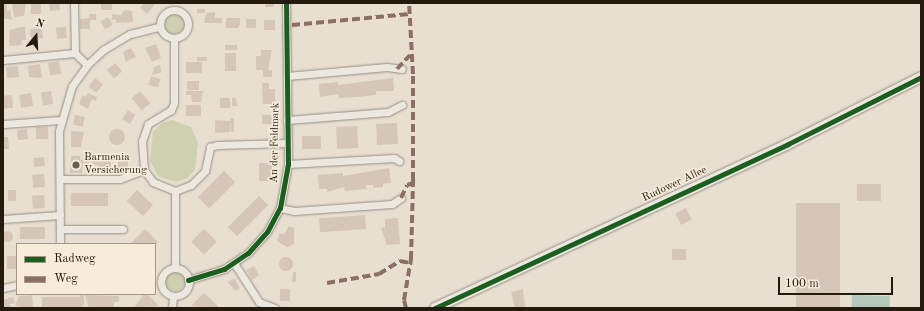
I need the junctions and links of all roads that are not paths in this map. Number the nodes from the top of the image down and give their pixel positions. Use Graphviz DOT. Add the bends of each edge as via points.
graph roads {
  1 [pos="74,3"];
  2 [pos="286,3"];
  3 [pos="173,6"];
  4 [pos="159,27"];
  5 [pos="174,39"];
  6 [pos="74,53"];
  7 [pos="3,60"];
  8 [pos="86,65"];
  9 [pos="402,69"];
  10 [pos="287,76"];
  11 [pos="921,77"];
  12 [pos="402,105"];
  13 [pos="60,120"];
  14 [pos="287,120"];
  15 [pos="3,124"];
  16 [pos="288,144"];
  17 [pos="400,160"];
  18 [pos="288,164"];
  19 [pos="144,170"];
  20 [pos="60,179"];
  21 [pos="175,191"];
  22 [pos="401,198"];
  23 [pos="280,208"];
  24 [pos="60,214"];
  25 [pos="3,219"];
  26 [pos="60,229"];
  27 [pos="123,229"];
  28 [pos="60,243"];
  29 [pos="234,263"];
  30 [pos="175,268"];
  31 [pos="188,280"];
  32 [pos="158,282"];
  33 [pos="16,285"];
  34 [pos="3,288"];
  35 [pos="173,296"];
  36 [pos="172,308"];
  37 [pos="275,308"];
  38 [pos="435,308"];
  1 -- 6 [label="street"];
  2 -- 10 [label="street, An der Feldmark"];
  3 -- 4 [label="street" via="164,13"];
  3 -- 5 [label="street" via="188,22 185,33"];
  4 -- 5 [label="street" via="163,34"];
  4 -- 8 [label="street" via="116,42"];
  5 -- 19 [label="street" via="174,103 170,110 154,118 144,132"];
  6 -- 7 [label="street"];
  6 -- 8 [label="street"];
  8 -- 13 [label="street" via="72,86"];
  9 -- 10 [label="street"];
  10 -- 14 [label="street, An der Feldmark"];
  11 -- 38 [label="street, Rudower Allee" via="788,144"];
  12 -- 14 [label="street, An der Feldmark" via="388,112"];
  13 -- 15 [label="street"];
  13 -- 20 [label="street"];
  14 -- 16 [label="street, An der Feldmark"];
  16 -- 18 [label="street, An der Feldmark"];
  16 -- 21 [label="street" via="210,147 199,179"];
  17 -- 18 [label="street, An der Feldmark" via="394,158"];
  18 -- 23 [label="street, An der Feldmark"];
  19 -- 20 [label="street" via="120,179"];
  19 -- 21 [label="street" via="153,182"];
  20 -- 24 [label="street"];
  21 -- 30 [label="street"];
  22 -- 23 [label="street" via="384,204 294,211"];
  23 -- 29 [label="street, An der Feldmark" via="267,232"];
  24 -- 25 [label="street"];
  24 -- 26 [label="street"];
  26 -- 27 [label="street"];
  26 -- 28 [label="street"];
  29 -- 31 [label="street, An der Feldmark" via="210,275"];
  29 -- 37 [label="street" via="259,302"];
  30 -- 31 [label="street" via="185,272"];
  30 -- 32 [label="street" via="164,274"];
  31 -- 35 [label="street" via="185,291"];
  32 -- 35 [label="street"];
  33 -- 34 [label="street"];
  35 -- 36 [label="street"];
}
